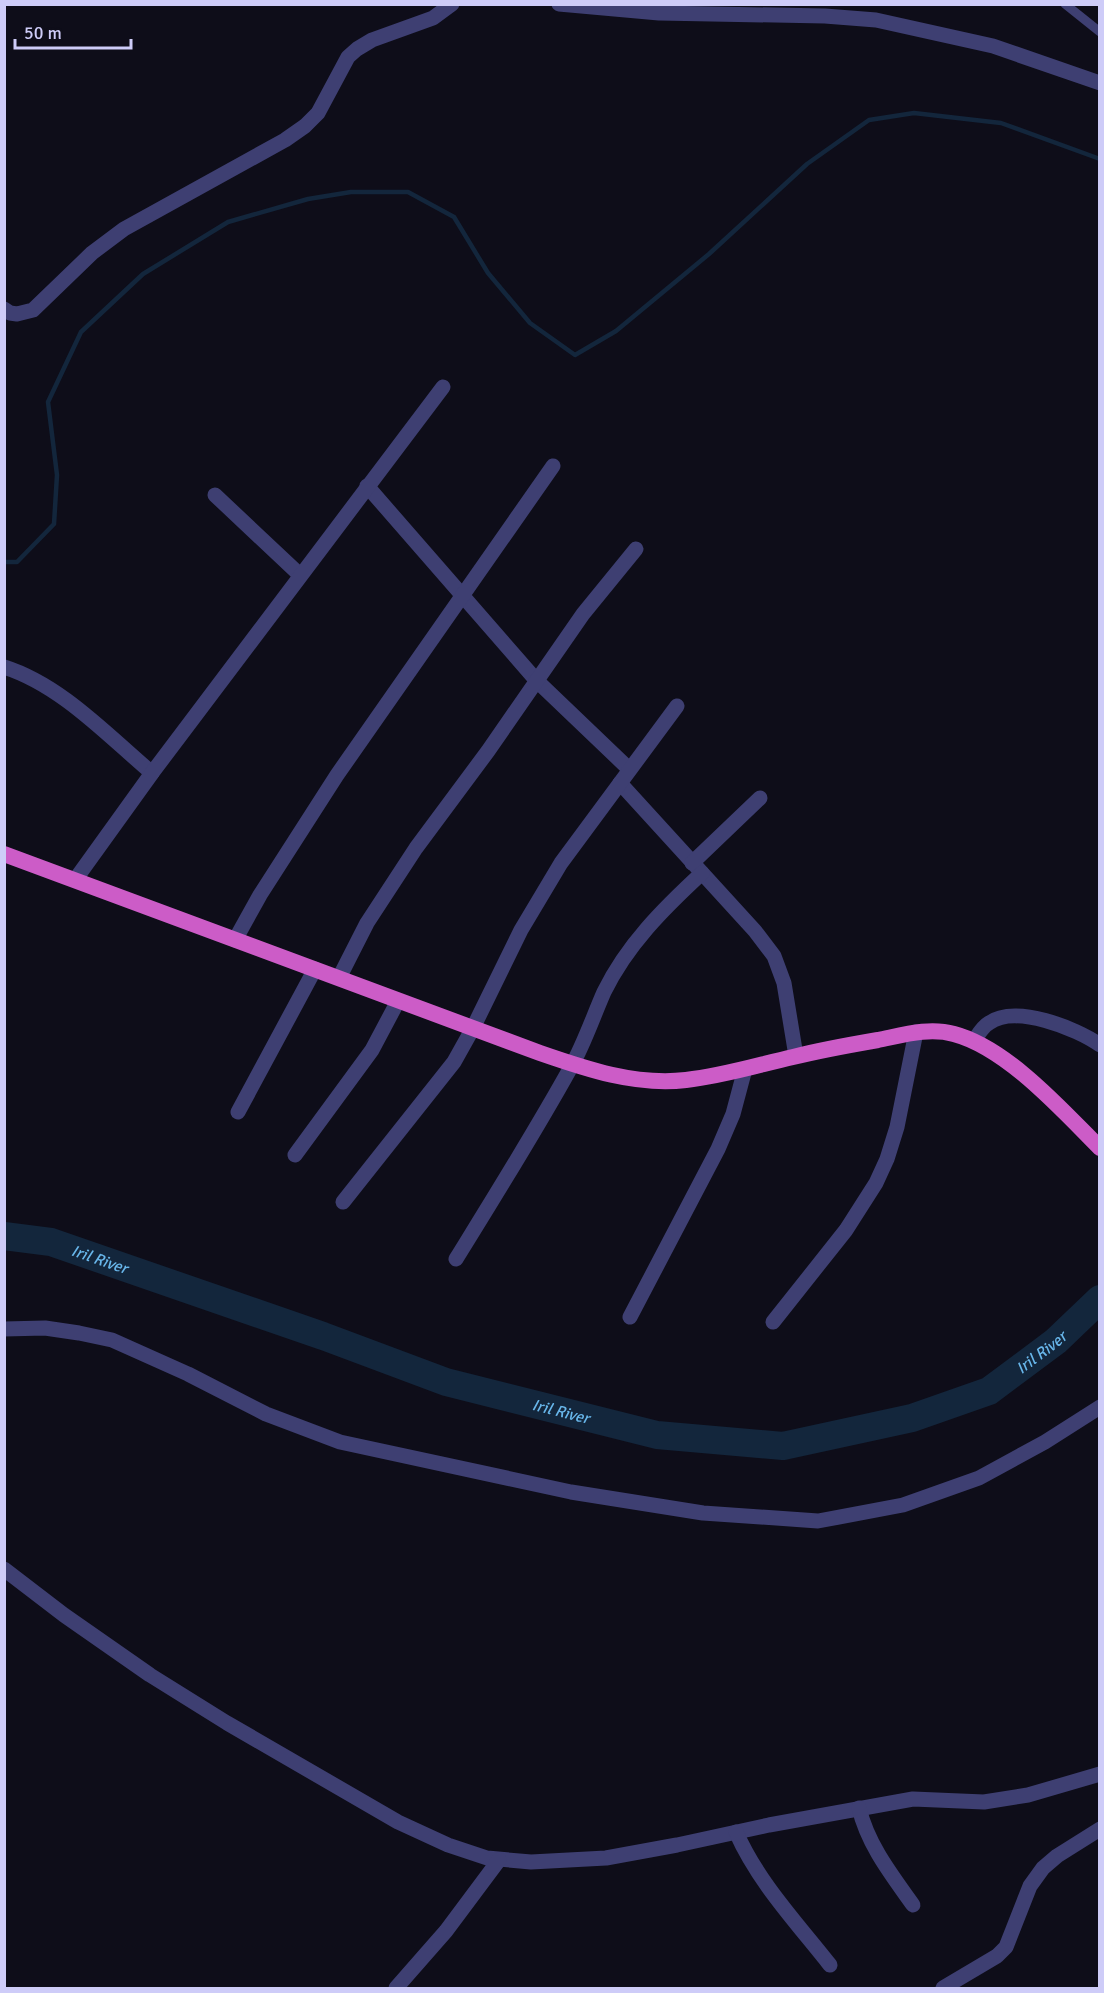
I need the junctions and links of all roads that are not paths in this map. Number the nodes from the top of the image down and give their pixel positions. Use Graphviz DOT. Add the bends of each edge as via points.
graph roads {
  1 [pos="452,4"];
  2 [pos="558,4"];
  3 [pos="1065,4"];
  4 [pos="1100,32"];
  5 [pos="1100,83"];
  6 [pos="4,309"];
  7 [pos="443,387"];
  8 [pos="553,466"];
  9 [pos="367,486"];
  10 [pos="215,495"];
  11 [pos="636,549"];
  12 [pos="300,575"];
  13 [pos="463,595"];
  14 [pos="4,667"];
  15 [pos="536,680"];
  16 [pos="677,706"];
  17 [pos="629,770"];
  18 [pos="152,773"];
  19 [pos="620,783"];
  20 [pos="760,798"];
  21 [pos="4,854"];
  22 [pos="697,868"];
  23 [pos="75,880"];
  24 [pos="235,940"];
  25 [pos="315,969"];
  26 [pos="339,978"];
  27 [pos="398,1000"];
  28 [pos="473,1028"];
  29 [pos="916,1032"];
  30 [pos="974,1041"];
  31 [pos="1100,1045"];
  32 [pos="796,1056"];
  33 [pos="572,1065"];
  34 [pos="745,1069"];
  35 [pos="238,1112"];
  36 [pos="1100,1148"];
  37 [pos="295,1155"];
  38 [pos="343,1202"];
  39 [pos="456,1259"];
  40 [pos="630,1317"];
  41 [pos="773,1322"];
  42 [pos="4,1329"];
  43 [pos="1100,1407"];
  44 [pos="4,1569"];
  45 [pos="1100,1774"];
  46 [pos="859,1808"];
  47 [pos="1100,1829"];
  48 [pos="736,1832"];
  49 [pos="499,1860"];
  50 [pos="913,1905"];
  51 [pos="830,1965"];
  52 [pos="396,1989"];
  53 [pos="944,1989"];
  1 -- 6 [label="street" via="433,18 372,40 348,57 318,113 285,140 124,229 33,310 17,314"];
  2 -- 5 [label="street" via="659,13 876,20 993,46"];
  3 -- 4 [label="lane"];
  7 -- 9 [label="street"];
  8 -- 13 [label="street"];
  9 -- 12 [label="street"];
  9 -- 13 [label="street"];
  10 -- 12 [label="street"];
  11 -- 15 [label="street"];
  12 -- 18 [label="street"];
  13 -- 15 [label="street"];
  13 -- 24 [label="street" via="337,775"];
  14 -- 18 [label="street" via="25,673 46,686"];
  15 -- 17 [label="street"];
  15 -- 26 [label="street" via="416,848 367,923"];
  16 -- 17 [label="street"];
  17 -- 19 [label="street"];
  18 -- 23 [label="street"];
  19 -- 22 [label="street"];
  19 -- 28 [label="street" via="543,892"];
  20 -- 22 [label="street"];
  21 -- 23 [label="highway"];
  22 -- 32 [label="street" via="774,956 784,983"];
  22 -- 33 [label="street" via="628,951 605,991"];
  23 -- 24 [label="highway"];
  24 -- 25 [label="highway"];
  25 -- 26 [label="highway"];
  25 -- 35 [label="street"];
  26 -- 27 [label="highway"];
  27 -- 28 [label="highway"];
  27 -- 37 [label="street" via="372,1050"];
  28 -- 33 [label="highway"];
  28 -- 38 [label="street" via="454,1062"];
  29 -- 30 [label="highway" via="939,1031"];
  29 -- 32 [label="highway"];
  29 -- 41 [label="street" via="897,1127 876,1183 846,1230"];
  30 -- 31 [label="street" via="988,1023 1017,1015 1066,1028"];
  30 -- 36 [label="highway" via="1040,1089"];
  32 -- 34 [label="highway"];
  33 -- 34 [label="highway" via="652,1080 684,1080"];
  33 -- 39 [label="street"];
  34 -- 40 [label="street" via="733,1114 718,1149"];
  42 -- 43 [label="street" via="45,1328 111,1340 266,1414 340,1442 571,1492 726,1515 818,1521 903,1505 979,1478"];
  44 -- 49 [label="street" via="150,1675 227,1723 398,1822 448,1845"];
  45 -- 46 [label="street" via="1028,1795 984,1802 913,1799"];
  46 -- 48 [label="street"];
  46 -- 50 [label="street" via="863,1827 878,1854"];
  47 -- 53 [label="street" via="1043,1868 1030,1886 1006,1947"];
  48 -- 49 [label="street" via="606,1858"];
  48 -- 51 [label="street" via="756,1870"];
  49 -- 52 [label="street"];
}
